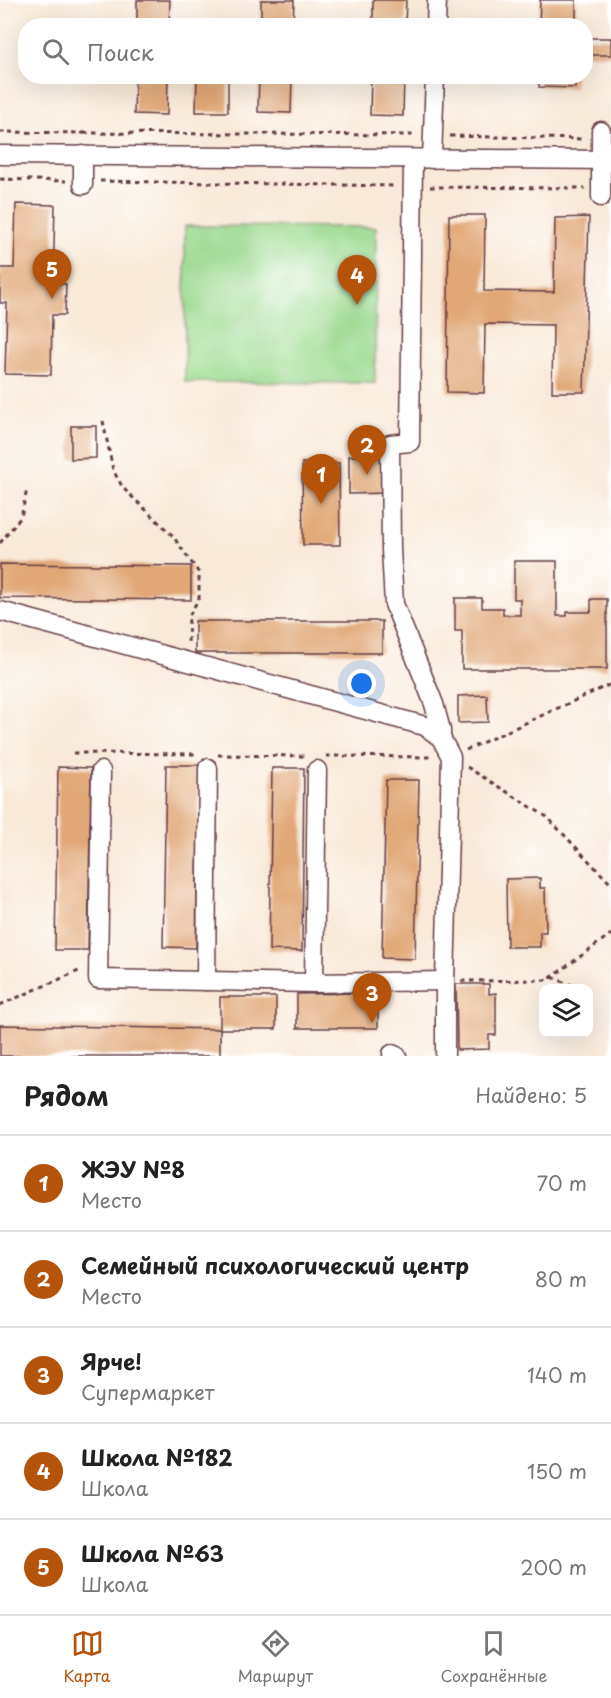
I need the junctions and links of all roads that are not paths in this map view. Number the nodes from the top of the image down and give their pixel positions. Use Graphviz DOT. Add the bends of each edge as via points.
graph roads {
  1 [pos="437,0"];
  2 [pos="436,18"];
  3 [pos="435,84"];
  4 [pos="601,135"];
  5 [pos="0,155"];
  6 [pos="83,156"];
  7 [pos="413,159"];
  8 [pos="432,159"];
  9 [pos="606,160"];
  10 [pos="83,183"];
  11 [pos="601,192"];
  12 [pos="0,611"];
  13 [pos="441,738"];
  14 [pos="315,761"];
  15 [pos="208,768"];
  16 [pos="101,771"];
  17 [pos="206,981"];
  18 [pos="445,981"];
  19 [pos="314,983"];
  20 [pos="445,1056"];
  1 -- 2 [label="lane"];
  3 -- 8 [label="lane"];
  4 -- 9 [label="lane"];
  5 -- 6 [label="lane"];
  6 -- 7 [label="lane"];
  6 -- 10 [label="lane"];
  7 -- 8 [label="lane"];
  7 -- 13 [label="lane" via="411,442 390,444 391,549 394,604 434,704"];
  8 -- 9 [label="lane"];
  9 -- 11 [label="lane"];
  12 -- 13 [label="lane" via="425,726"];
  13 -- 18 [label="lane" via="451,757"];
  14 -- 19 [label="lane"];
  15 -- 17 [label="lane"];
  16 -- 17 [label="lane" via="98,980"];
  17 -- 19 [label="lane"];
  18 -- 19 [label="lane"];
  18 -- 20 [label="lane"];
}
